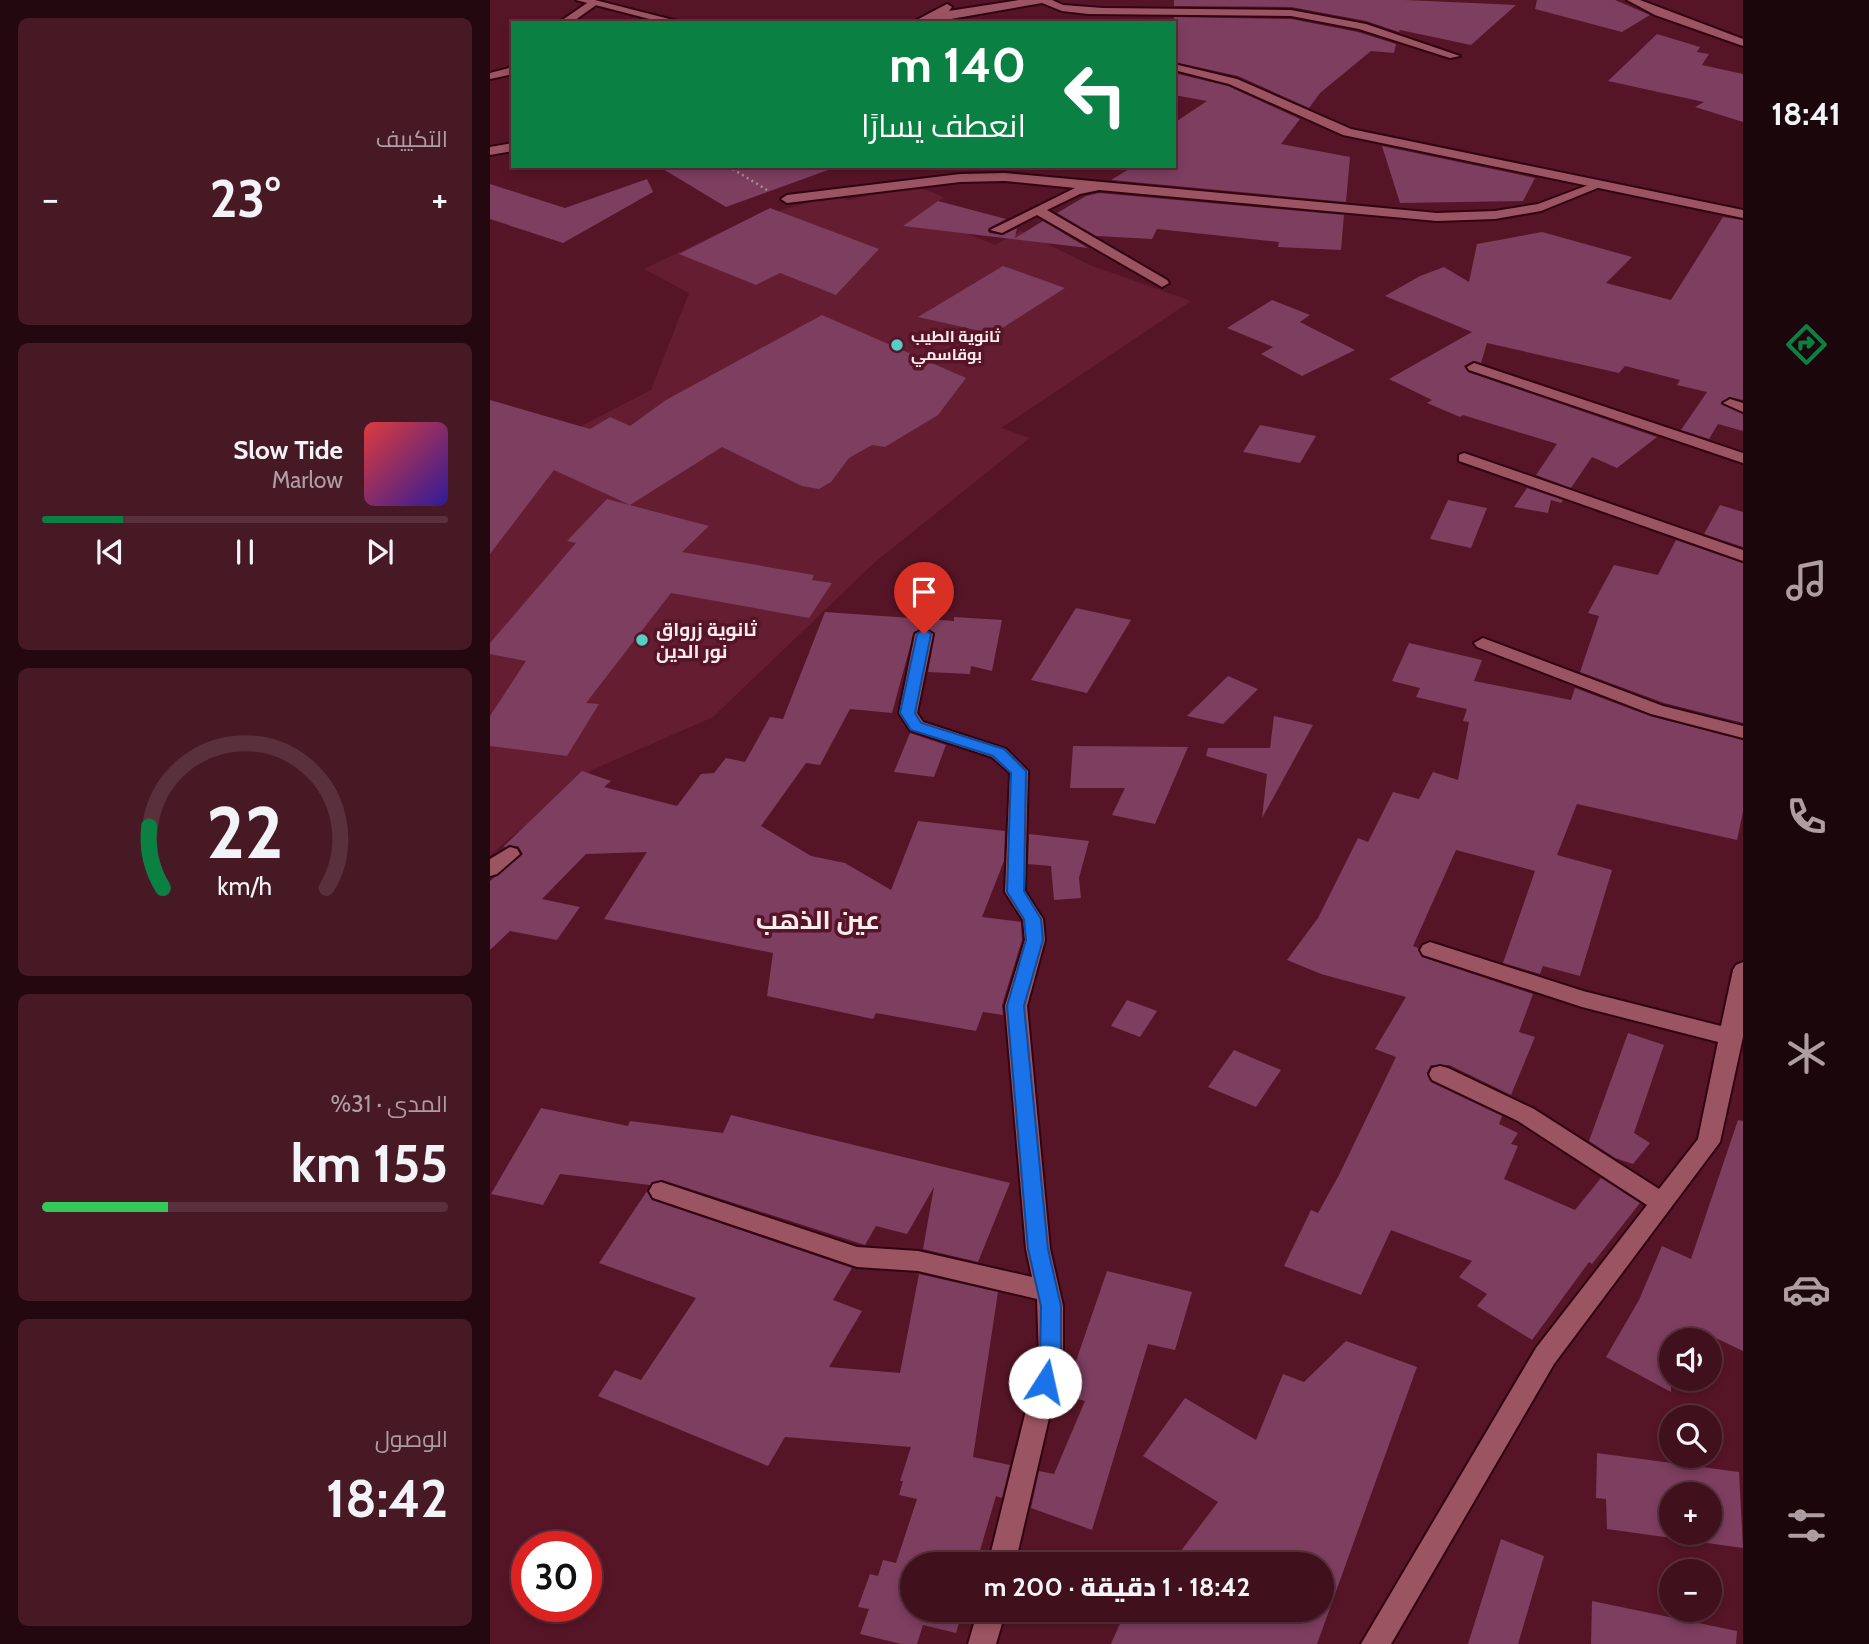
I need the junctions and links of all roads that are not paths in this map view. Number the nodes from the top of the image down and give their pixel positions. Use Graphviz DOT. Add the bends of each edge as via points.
graph roads {
  1 [pos="581,0"];
  2 [pos="950,0"];
  3 [pos="1042,0"];
  4 [pos="1632,0"];
  5 [pos="594,3"];
  6 [pos="937,16"];
  7 [pos="566,21"];
  8 [pos="671,21"];
  9 [pos="922,21"];
  10 [pos="1743,43"];
  11 [pos="1454,56"];
  12 [pos="1176,67"];
  13 [pos="511,71"];
  14 [pos="490,76"];
  15 [pos="511,147"];
  16 [pos="490,151"];
  17 [pos="1013,168"];
  18 [pos="1047,181"];
  19 [pos="1599,185"];
  20 [pos="1099,186"];
  21 [pos="787,199"];
  22 [pos="1038,210"];
  23 [pos="1743,214"];
  24 [pos="997,230"];
  25 [pos="1162,283"];
  26 [pos="1474,367"];
  27 [pos="1464,458"];
  28 [pos="1743,458"];
  29 [pos="1743,556"];
  30 [pos="924,634"];
  31 [pos="1483,643"];
  32 [pos="1743,732"];
  33 [pos="510,854"];
  34 [pos="490,869"];
  35 [pos="1430,950"];
  36 [pos="1743,970"];
  37 [pos="1732,1037"];
  38 [pos="1440,1074"];
  39 [pos="661,1191"];
  40 [pos="1662,1203"];
  41 [pos="1048,1291"];
  42 [pos="1005,1552"];
  43 [pos="988,1622"];
  44 [pos="982,1644"];
  45 [pos="1375,1644"];
  1 -- 5 [label="street"];
  2 -- 6 [label="street"];
  3 -- 6 [label="street"];
  3 -- 11 [label="street" via="1054,6 1092,10 1297,14 1387,32"];
  4 -- 10 [label="street"];
  5 -- 7 [label="street"];
  5 -- 8 [label="street"];
  6 -- 9 [label="street"];
  12 -- 19 [label="street" via="1233,81 1347,132"];
  13 -- 14 [label="street"];
  15 -- 16 [label="street"];
  17 -- 18 [label="street"];
  18 -- 20 [label="street"];
  18 -- 21 [label="street" via="960,178"];
  19 -- 20 [label="street" via="1541,206 1495,215 1437,217"];
  19 -- 23 [label="street"];
  20 -- 22 [label="street" via="1076,191"];
  22 -- 24 [label="street"];
  22 -- 25 [label="street"];
  26 -- 28 [label="street"];
  27 -- 29 [label="street"];
  30 -- 41 [label="street" via="908,713 916,726 999,753 1019,771 1015,892 1033,919 1035,940 1016,1006 1038,1249"];
  31 -- 32 [label="street" via="1657,710"];
  33 -- 34 [label="street"];
  35 -- 37 [label="street" via="1582,999"];
  36 -- 37 [label="street"];
  37 -- 40 [label="street" via="1709,1142"];
  38 -- 40 [label="street" via="1526,1115"];
  39 -- 41 [label="street" via="857,1257 918,1261"];
  40 -- 45 [label="street" via="1545,1356"];
  41 -- 42 [label="street" via="1051,1358"];
  43 -- 44 [label="street"];
}
